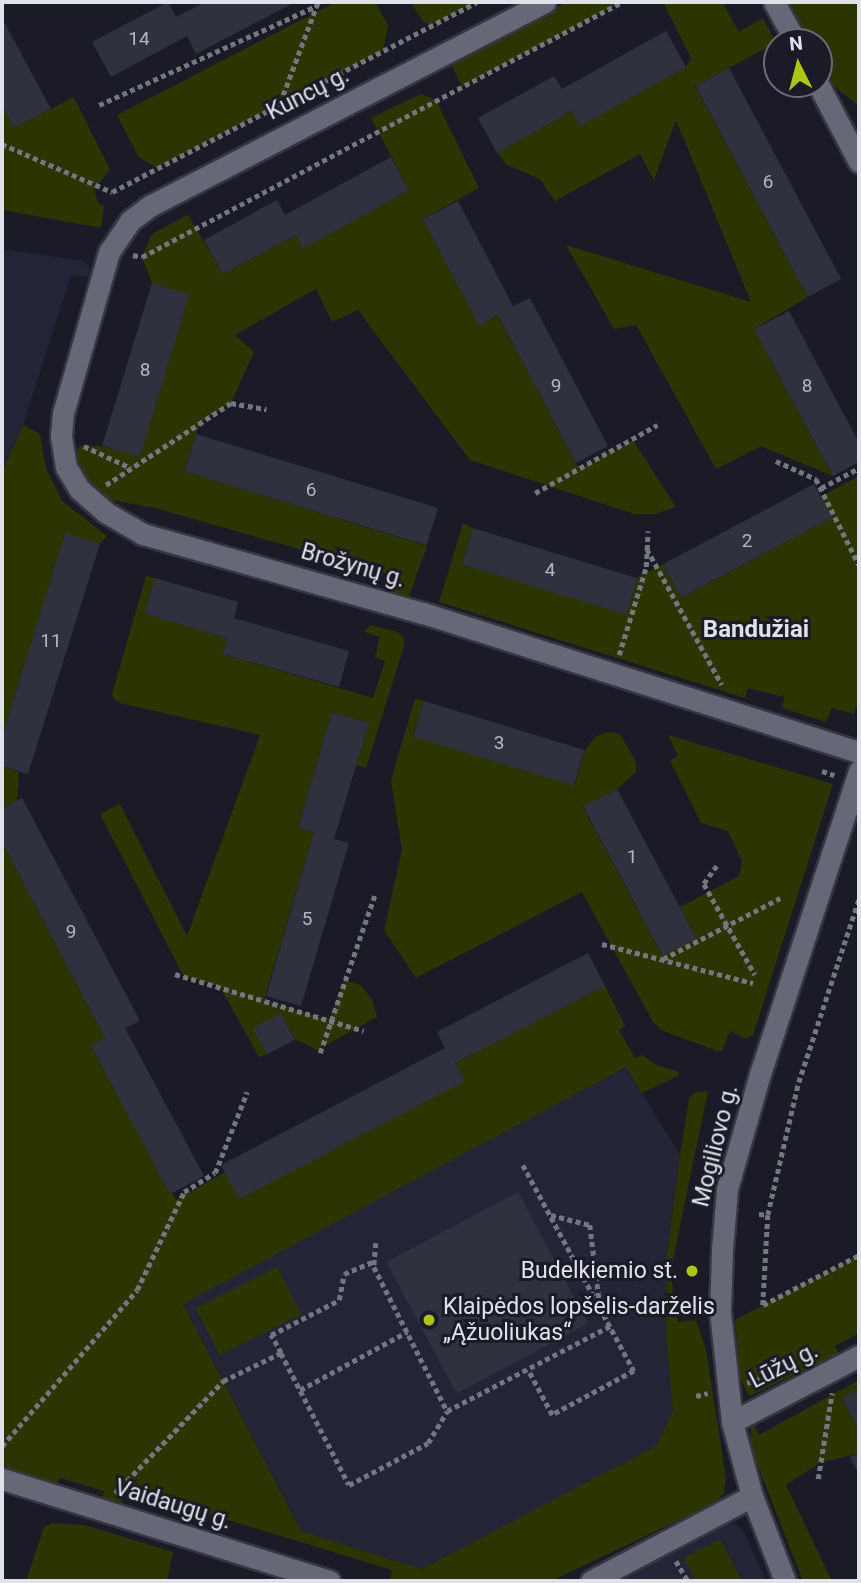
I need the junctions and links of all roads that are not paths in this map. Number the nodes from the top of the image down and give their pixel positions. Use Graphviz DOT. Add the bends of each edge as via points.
graph roads {
  1 [pos="545,2"];
  2 [pos="774,2"];
  3 [pos="788,28"];
  4 [pos="825,98"];
  5 [pos="859,162"];
  6 [pos="109,252"];
  7 [pos="859,752"];
  8 [pos="859,771"];
  9 [pos="859,1356"];
  10 [pos="732,1422"];
  11 [pos="2,1479"];
  12 [pos="752,1496"];
  13 [pos="329,1581"];
  14 [pos="591,1581"];
  15 [pos="785,1581"];
  1 -- 6 [label="street, Kuncų g." via="151,205 130,221"];
  2 -- 3 [label="street"];
  4 -- 5 [label="street"];
  6 -- 7 [label="street, Brožynų g." via="63,413 61,436 66,467 105,512 143,534 423,613"];
  8 -- 10 [label="street, Mogiliovo g." via="727,1189 720,1311"];
  9 -- 10 [label="street, Lūžų g."];
  10 -- 12 [label="street, Mogiliovo g."];
  11 -- 13 [label="street, Vaidaugų g."];
  12 -- 14 [label="street"];
  12 -- 15 [label="street, Mogiliovo g."];
}
